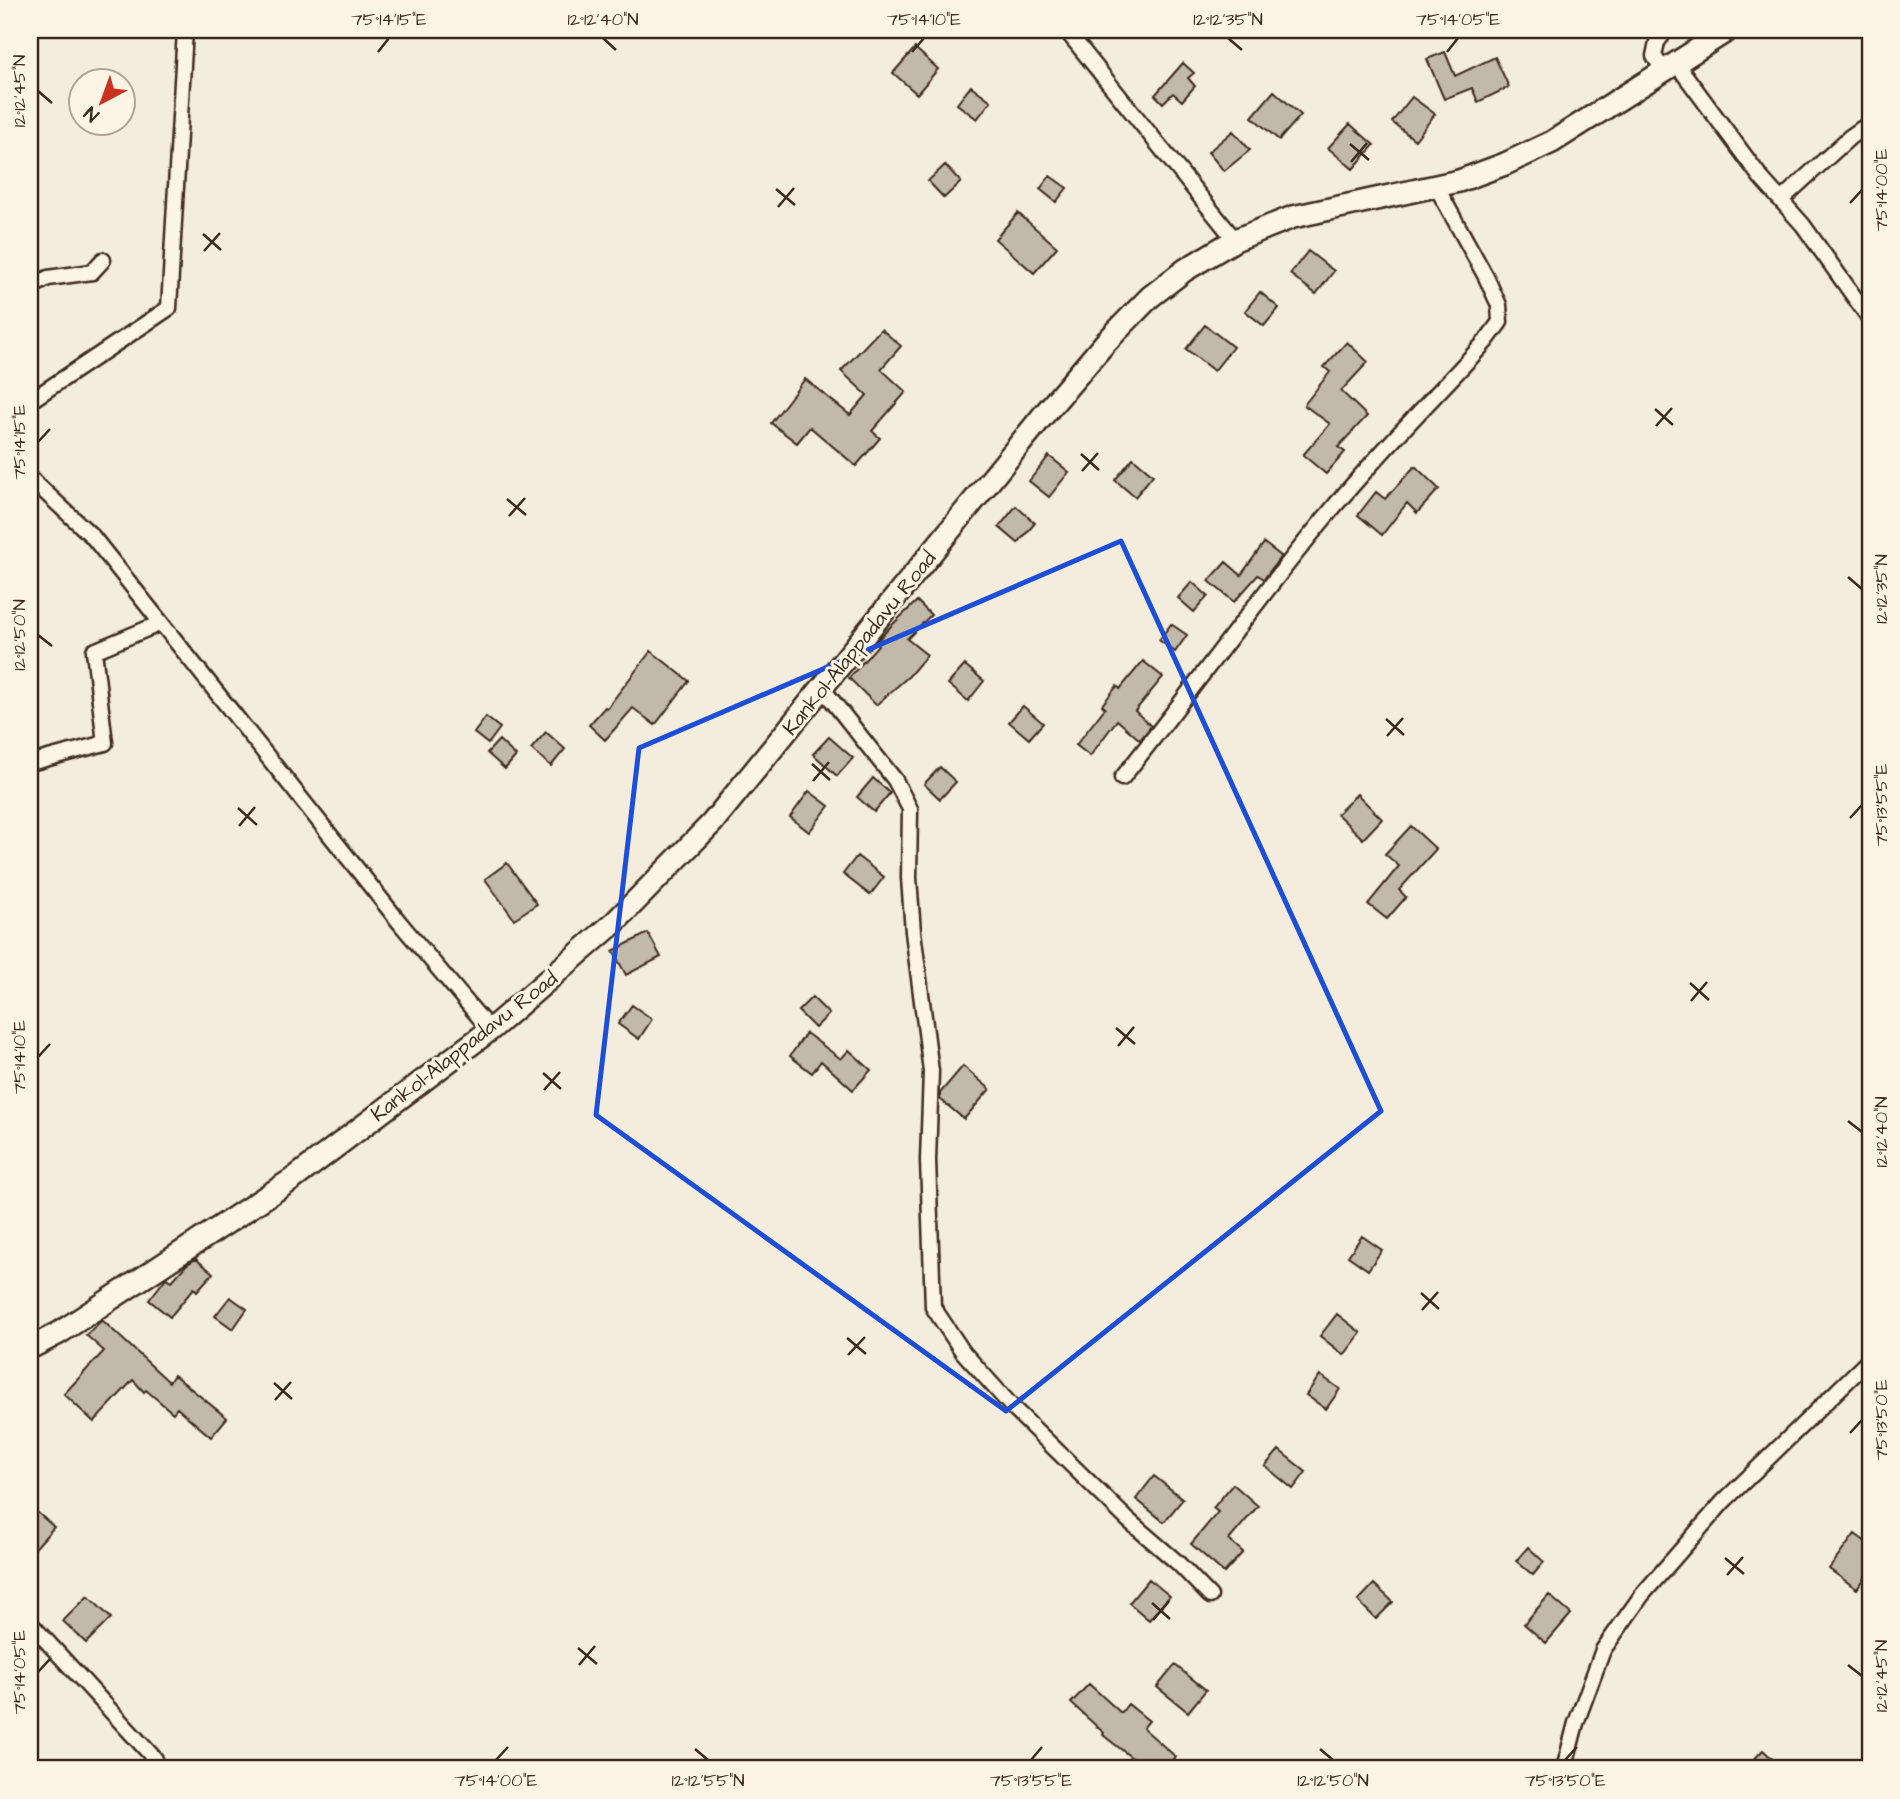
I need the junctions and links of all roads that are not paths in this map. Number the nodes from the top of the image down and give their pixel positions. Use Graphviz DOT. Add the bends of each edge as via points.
graph roads {
  1 [pos="186,30"];
  2 [pos="1066,30"];
  3 [pos="1666,30"];
  4 [pos="1728,30"];
  5 [pos="1670,67"];
  6 [pos="1870,124"];
  7 [pos="1436,186"];
  8 [pos="1781,200"];
  9 [pos="1235,240"];
  10 [pos="103,260"];
  11 [pos="30,288"];
  12 [pos="1870,319"];
  13 [pos="30,401"];
  14 [pos="30,478"];
  15 [pos="161,623"];
  16 [pos="823,689"];
  17 [pos="30,763"];
  18 [pos="1122,778"];
  19 [pos="491,1030"];
  20 [pos="30,1348"];
  21 [pos="1870,1359"];
  22 [pos="1210,1596"];
  23 [pos="30,1623"];
  24 [pos="154,1769"];
  25 [pos="1564,1769"];
  1 -- 13 [label="street" via="169,308"];
  2 -- 9 [label="street"];
  3 -- 5 [label="street" via="1654,56"];
  4 -- 5 [label="main road, Kankol-Alappadavu Road"];
  5 -- 7 [label="main road, Kankol-Alappadavu Road" via="1552,142 1505,164"];
  5 -- 8 [label="street"];
  6 -- 8 [label="street"];
  7 -- 9 [label="main road, Kankol-Alappadavu Road" via="1293,217"];
  7 -- 18 [label="street" via="1499,304 1500,322 1329,512"];
  8 -- 12 [label="street"];
  9 -- 16 [label="main road, Kankol-Alappadavu Road" via="1150,297 1105,343"];
  10 -- 11 [label="street" via="92,272 48,278"];
  14 -- 15 [label="street" via="92,536"];
  15 -- 17 [label="street" via="94,651 106,743"];
  15 -- 19 [label="street"];
  16 -- 19 [label="main road, Kankol-Alappadavu Road" via="712,822 625,912"];
  16 -- 22 [label="street" via="895,780 910,809 913,932 930,1071 933,1307 962,1352 1015,1410"];
  19 -- 20 [label="main road, Kankol-Alappadavu Road" via="293,1179"];
  21 -- 25 [label="street" via="1723,1502 1642,1595 1603,1650"];
  23 -- 24 [label="street" via="155,1759"];
}
